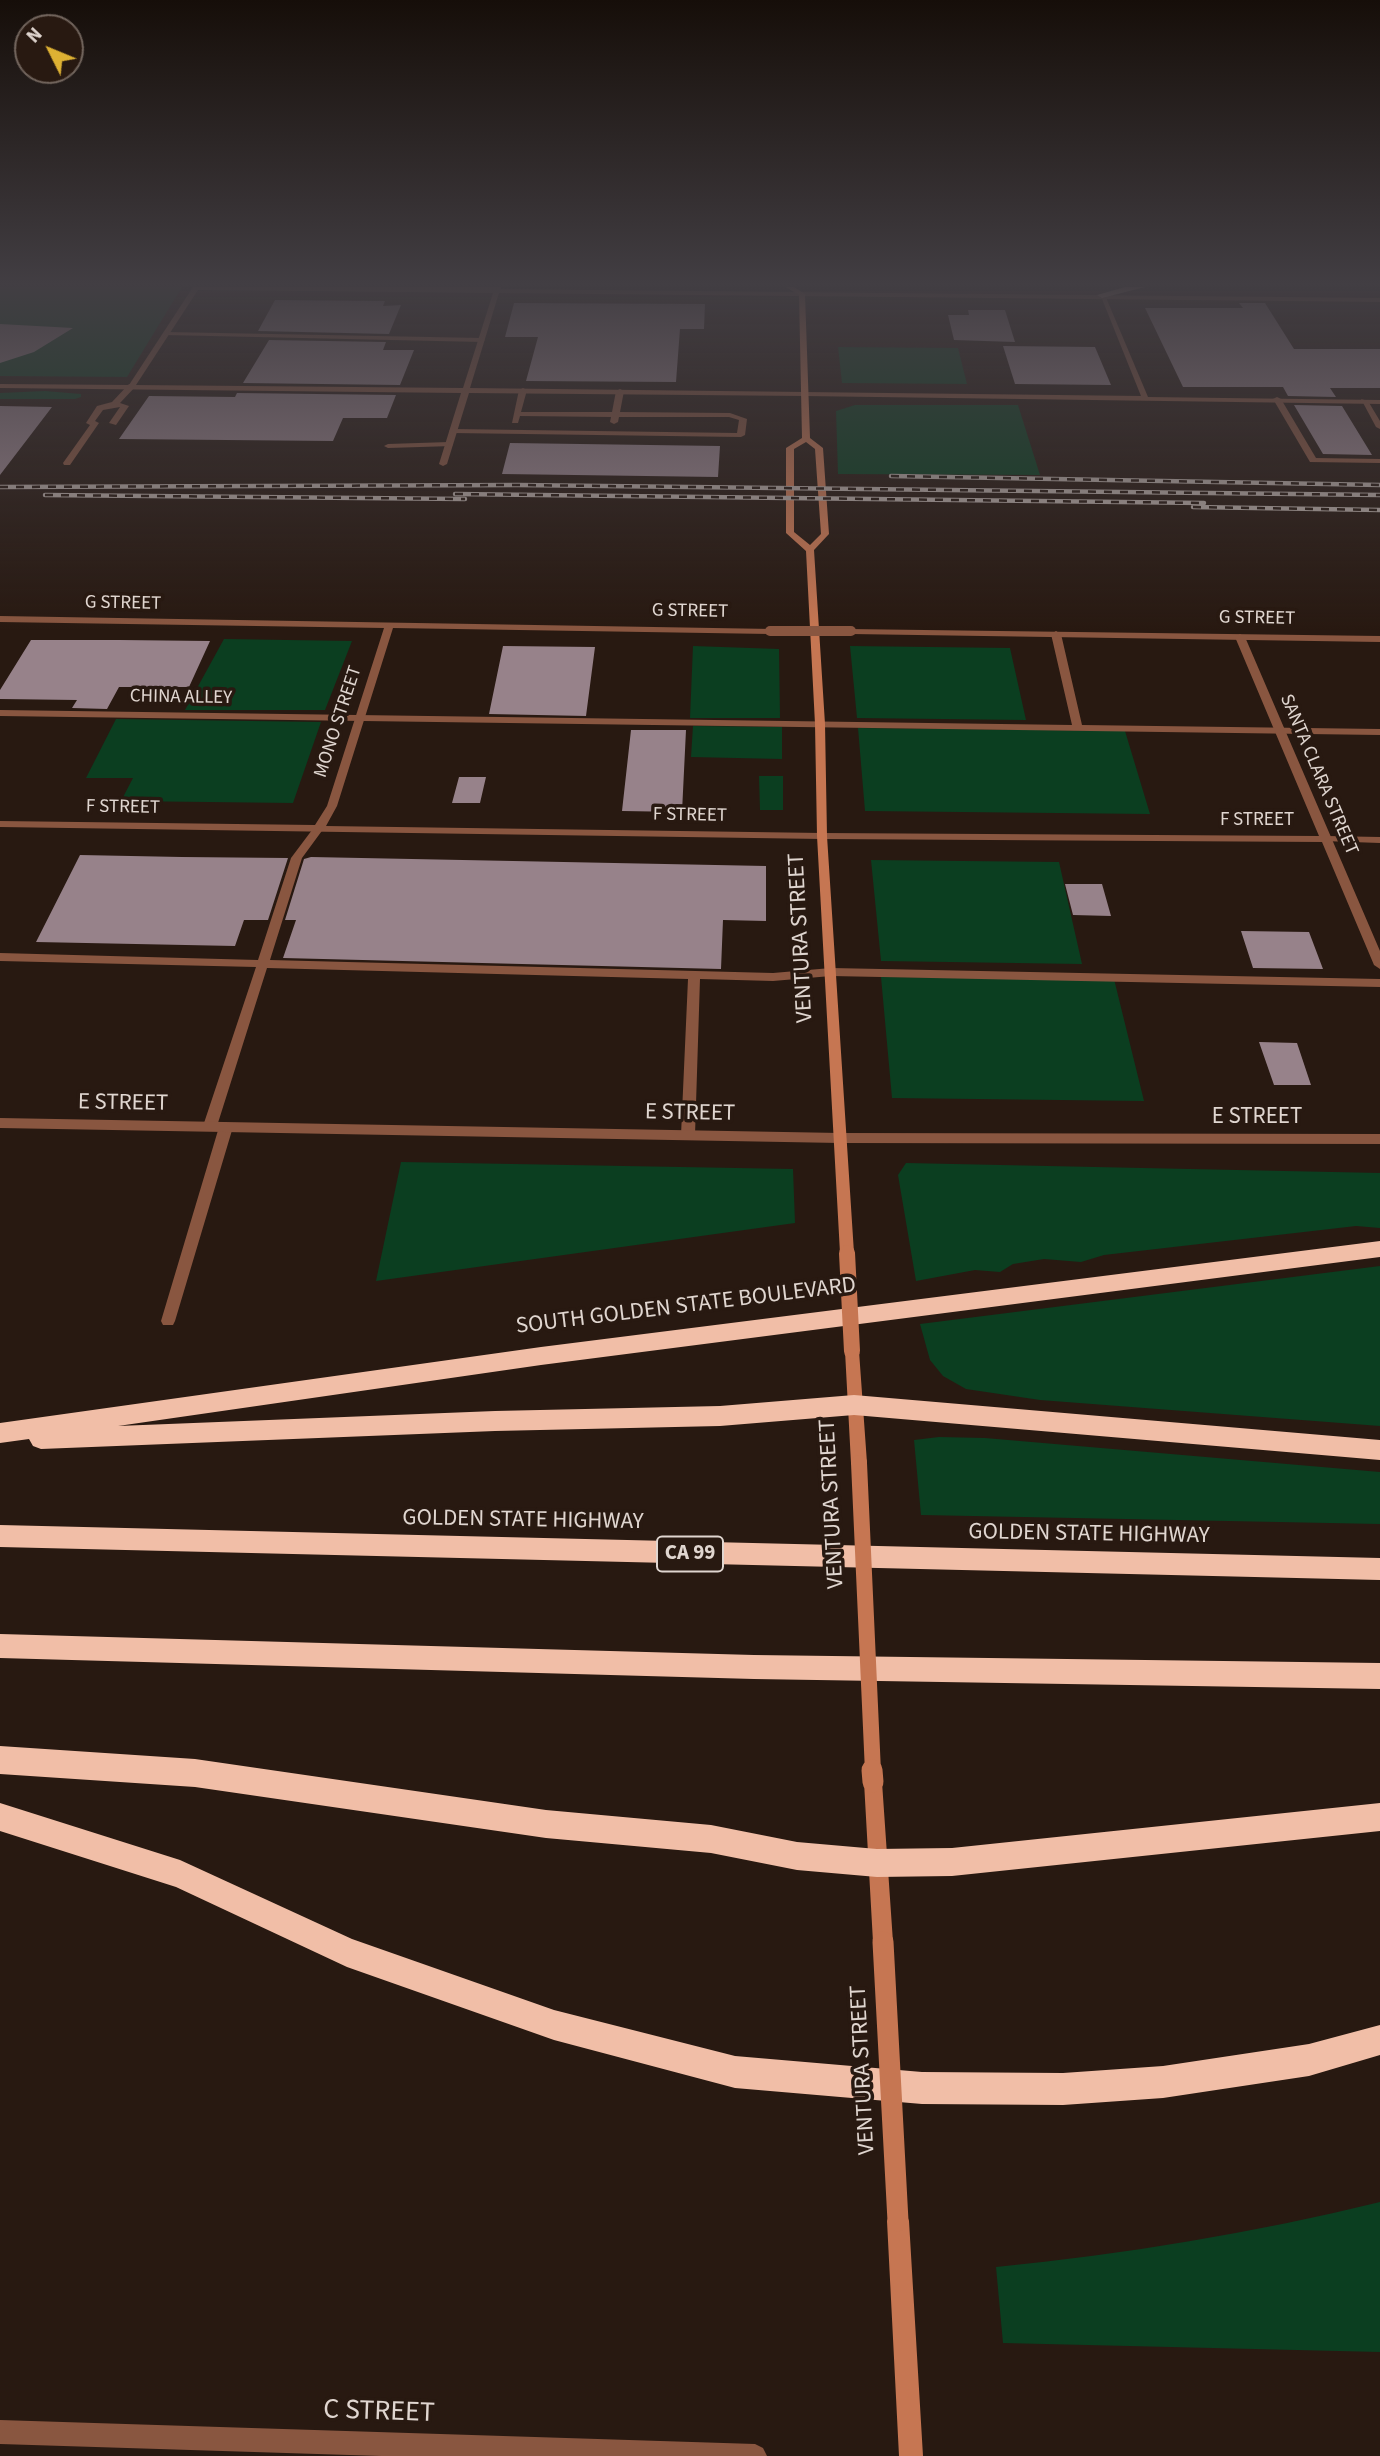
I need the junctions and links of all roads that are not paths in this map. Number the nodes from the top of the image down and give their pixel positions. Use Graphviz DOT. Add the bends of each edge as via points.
graph roads {
  1 [pos="1364,401"];
  2 [pos="117,402"];
  3 [pos="462,402"];
  4 [pos="520,402"];
  5 [pos="618,402"];
  6 [pos="804,402"];
  7 [pos="1279,402"];
  8 [pos="115,404"];
  9 [pos="517,414"];
  10 [pos="615,414"];
  11 [pos="113,423"];
  12 [pos="1380,427"];
  13 [pos="453,431"];
  14 [pos="512,432"];
  15 [pos="611,434"];
  16 [pos="806,439"];
  17 [pos="449,444"];
  18 [pos="388,446"];
  19 [pos="1380,461"];
  20 [pos="66,463"];
  21 [pos="443,464"];
  22 [pos="810,550"];
  23 [pos="0,619"];
  24 [pos="389,625"];
  25 [pos="1056,634"];
  26 [pos="1240,637"];
  27 [pos="1380,639"];
  28 [pos="0,713"];
  29 [pos="362,718"];
  30 [pos="820,724"];
  31 [pos="1077,727"];
  32 [pos="1280,731"];
  33 [pos="1380,732"];
  34 [pos="0,824"];
  35 [pos="318,828"];
  36 [pos="822,836"];
  37 [pos="1327,839"];
  38 [pos="1380,840"];
  39 [pos="0,957"];
  40 [pos="262,964"];
  41 [pos="1380,965"];
  42 [pos="831,972"];
  43 [pos="694,975"];
  44 [pos="1380,983"];
  45 [pos="0,1123"];
  46 [pos="210,1126"];
  47 [pos="226,1127"];
  48 [pos="688,1135"];
  49 [pos="841,1138"];
  50 [pos="1380,1139"];
  51 [pos="1380,1249"];
  52 [pos="168,1321"];
  53 [pos="854,1405"];
  54 [pos="0,1433"];
  55 [pos="0,1441"];
  56 [pos="1380,1450"];
  57 [pos="0,1536"];
  58 [pos="1380,1570"];
  59 [pos="0,1646"];
  60 [pos="1380,1676"];
  61 [pos="0,1760"];
  62 [pos="0,1817"];
  63 [pos="1380,1817"];
  64 [pos="877,1863"];
  65 [pos="1380,2040"];
  66 [pos="0,2432"];
  67 [pos="755,2456"];
  68 [pos="911,2456"];
  1 -- 12 [label="street"];
  2 -- 8 [label="street"];
  3 -- 13 [label="street"];
  4 -- 9 [label="street"];
  5 -- 10 [label="street"];
  6 -- 16 [label="main road, VENTURA STREET"];
  7 -- 19 [label="street" via="1313,460"];
  8 -- 11 [label="street" via="125,406"];
  8 -- 20 [label="street" via="100,408"];
  9 -- 10 [label="street"];
  9 -- 14 [label="street"];
  10 -- 15 [label="street"];
  10 -- 15 [label="street" via="743,419 741,436"];
  13 -- 14 [label="street"];
  13 -- 17 [label="street"];
  14 -- 15 [label="street"];
  16 -- 22 [label="main road, VENTURA STREET" via="819,449 825,534"];
  16 -- 22 [label="main road" via="790,448 790,533"];
  17 -- 18 [label="street"];
  17 -- 21 [label="street"];
  22 -- 30 [label="main road, VENTURA STREET"];
  23 -- 24 [label="street, G STREET"];
  24 -- 25 [label="street, G STREET, bridge"];
  24 -- 29 [label="street, MONO STREET"];
  25 -- 26 [label="street, G STREET"];
  25 -- 31 [label="street"];
  26 -- 27 [label="street, G STREET"];
  26 -- 32 [label="street, SANTA CLARA STREET"];
  28 -- 29 [label="street, CHINA ALLEY"];
  29 -- 30 [label="street, CHINA ALLEY"];
  29 -- 35 [label="street, MONO STREET" via="332,806"];
  30 -- 31 [label="street, CHINA ALLEY"];
  30 -- 36 [label="main road, VENTURA STREET"];
  31 -- 32 [label="street, CHINA ALLEY"];
  32 -- 33 [label="street, CHINA ALLEY"];
  32 -- 37 [label="street, SANTA CLARA STREET"];
  34 -- 35 [label="street, F STREET"];
  35 -- 36 [label="street, F STREET"];
  35 -- 40 [label="street, MONO STREET" via="297,858"];
  36 -- 37 [label="street, F STREET"];
  36 -- 42 [label="main road, VENTURA STREET"];
  37 -- 38 [label="street, F STREET"];
  37 -- 41 [label="street, SANTA CLARA STREET"];
  39 -- 40 [label="street"];
  40 -- 43 [label="street"];
  40 -- 46 [label="street, MONO STREET"];
  42 -- 43 [label="street" via="773,977"];
  42 -- 44 [label="street"];
  42 -- 49 [label="main road, VENTURA STREET"];
  43 -- 48 [label="street"];
  45 -- 46 [label="street, E STREET"];
  46 -- 47 [label="street, E STREET"];
  47 -- 48 [label="street, E STREET"];
  47 -- 52 [label="street"];
  48 -- 49 [label="street, E STREET"];
  49 -- 50 [label="street, E STREET"];
  49 -- 53 [label="main road, VENTURA STREET, bridge"];
  51 -- 54 [label="highway, SOUTH GOLDEN STATE BOULEVARD" via="541,1356"];
  53 -- 55 [label="highway" via="731,1416"];
  53 -- 56 [label="highway"];
  53 -- 64 [label="main road, VENTURA STREET, bridge"];
  57 -- 58 [label="highway, GOLDEN STATE HIGHWAY / CA 99"];
  59 -- 60 [label="highway" via="754,1667"];
  61 -- 64 [label="highway" via="195,1773 546,1824 711,1839 797,1856"];
  62 -- 65 [label="highway" via="180,1874 348,1952 554,2025 735,2072 922,2088 1063,2089 1163,2082 1309,2060"];
  63 -- 64 [label="highway" via="952,1862"];
  64 -- 68 [label="main road, VENTURA STREET, bridge"];
  66 -- 67 [label="street, C STREET"];
}
